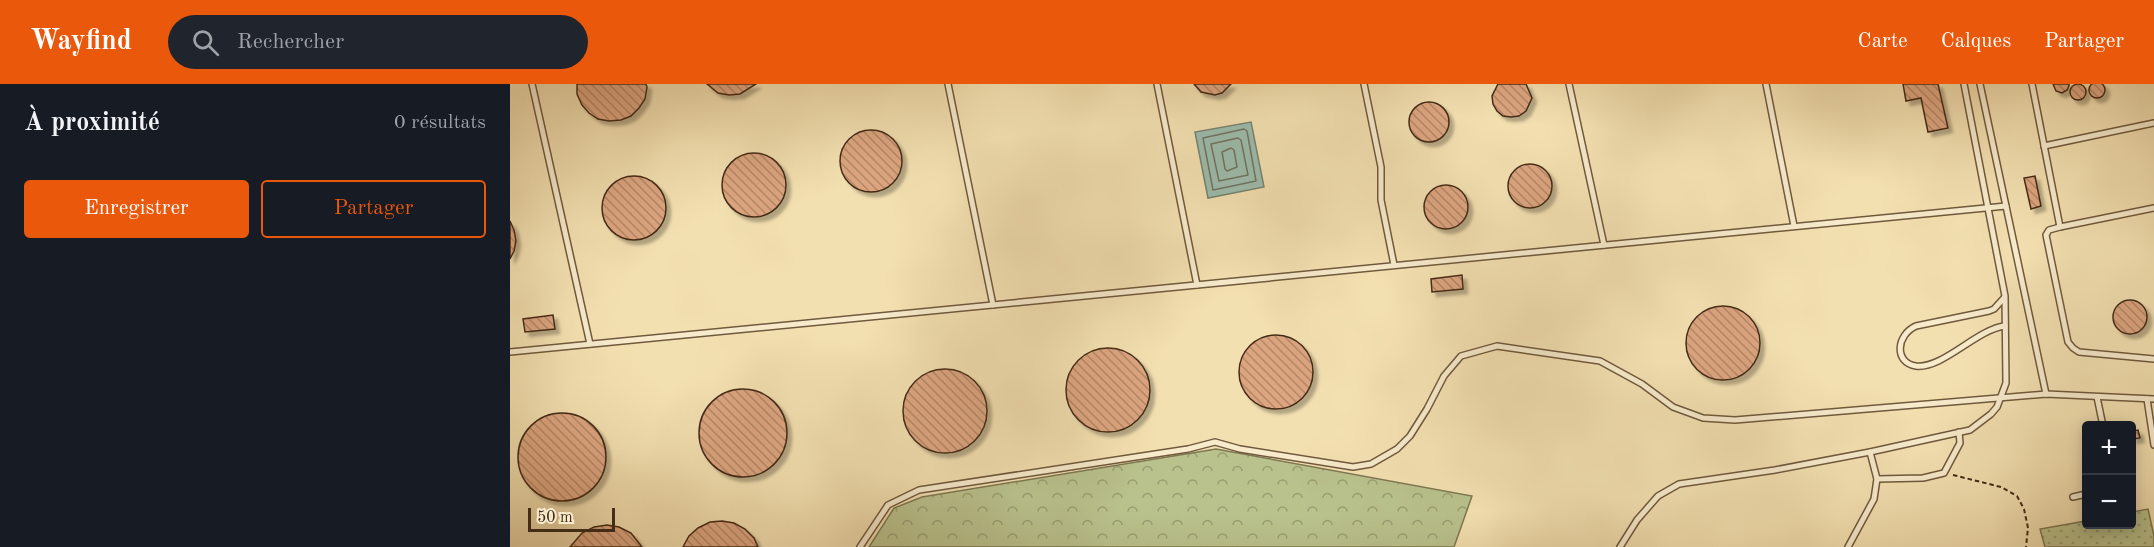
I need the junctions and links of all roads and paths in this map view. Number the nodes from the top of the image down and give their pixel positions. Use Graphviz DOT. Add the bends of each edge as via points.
graph roads {
  1 [pos="532,84"];
  2 [pos="948,84"];
  3 [pos="1157,84"];
  4 [pos="1364,84"];
  5 [pos="1569,84"];
  6 [pos="1766,84"];
  7 [pos="1964,84"];
  8 [pos="1980,84"];
  9 [pos="2032,84"];
  10 [pos="2154,123"];
  11 [pos="2044,146"];
  12 [pos="2006,206"];
  13 [pos="1989,207"];
  14 [pos="2154,208"];
  15 [pos="1794,226"];
  16 [pos="2060,227"];
  17 [pos="1604,245"];
  18 [pos="1394,265"];
  19 [pos="1197,285"];
  20 [pos="2005,296"];
  21 [pos="993,305"];
  22 [pos="2005,326"];
  23 [pos="590,344"];
  24 [pos="510,352"];
  25 [pos="2154,359"];
  26 [pos="2046,394"];
  27 [pos="2097,397"];
  28 [pos="2001,398"];
  29 [pos="2147,399"];
  30 [pos="2154,399"];
  31 [pos="2102,421"];
  32 [pos="1959,432"];
  33 [pos="2154,445"];
  34 [pos="1870,452"];
  35 [pos="1944,473"];
  36 [pos="1876,479"];
  37 [pos="2082,495"];
  38 [pos="2073,497"];
  39 [pos="860,547"];
  40 [pos="1620,547"];
  41 [pos="1848,547"];
  42 [pos="2026,547"];
  1 -- 23 [label="lane"];
  2 -- 21 [label="lane"];
  3 -- 19 [label="lane"];
  4 -- 18 [label="lane" via="1381,167 1381,200"];
  5 -- 17 [label="lane"];
  6 -- 15 [label="lane"];
  7 -- 13 [label="lane"];
  8 -- 12 [label="lane"];
  9 -- 11 [label="lane"];
  10 -- 11 [label="lane"];
  11 -- 16 [label="lane"];
  12 -- 13 [label="lane"];
  12 -- 26 [label="lane"];
  13 -- 15 [label="lane"];
  13 -- 20 [label="lane"];
  14 -- 16 [label="lane"];
  15 -- 17 [label="lane"];
  16 -- 25 [label="lane" via="2046,235 2068,342 2079,352"];
  17 -- 18 [label="lane"];
  18 -- 19 [label="lane"];
  19 -- 21 [label="lane"];
  20 -- 22 [label="lane"];
  20 -- 22 [label="lane" via="1989,311 1908,329 1901,350 1907,362 1924,366"];
  21 -- 23 [label="lane"];
  22 -- 28 [label="lane" via="2006,383"];
  23 -- 24 [label="lane"];
  26 -- 27 [label="lane"];
  26 -- 28 [label="lane"];
  27 -- 29 [label="lane"];
  27 -- 31 [label="lane"];
  28 -- 32 [label="lane" via="1991,414 1970,430"];
  28 -- 39 [label="lane" via="1735,420 1703,418 1673,407 1600,361 1497,346 1461,356 1444,376 1410,436 1371,464 1353,467 1215,442 919,490 888,505"];
  29 -- 30 [label="lane"];
  29 -- 33 [label="lane"];
  32 -- 34 [label="lane"];
  32 -- 35 [label="lane" via="1960,443"];
  34 -- 36 [label="lane"];
  34 -- 40 [label="lane" via="1679,484 1658,496"];
  35 -- 36 [label="lane" via="1923,478"];
  35 -- 42 [label="path" via="2001,487 2017,496 2028,528"];
  36 -- 41 [label="lane" via="1874,499"];
  37 -- 38 [label="lane"];
}
